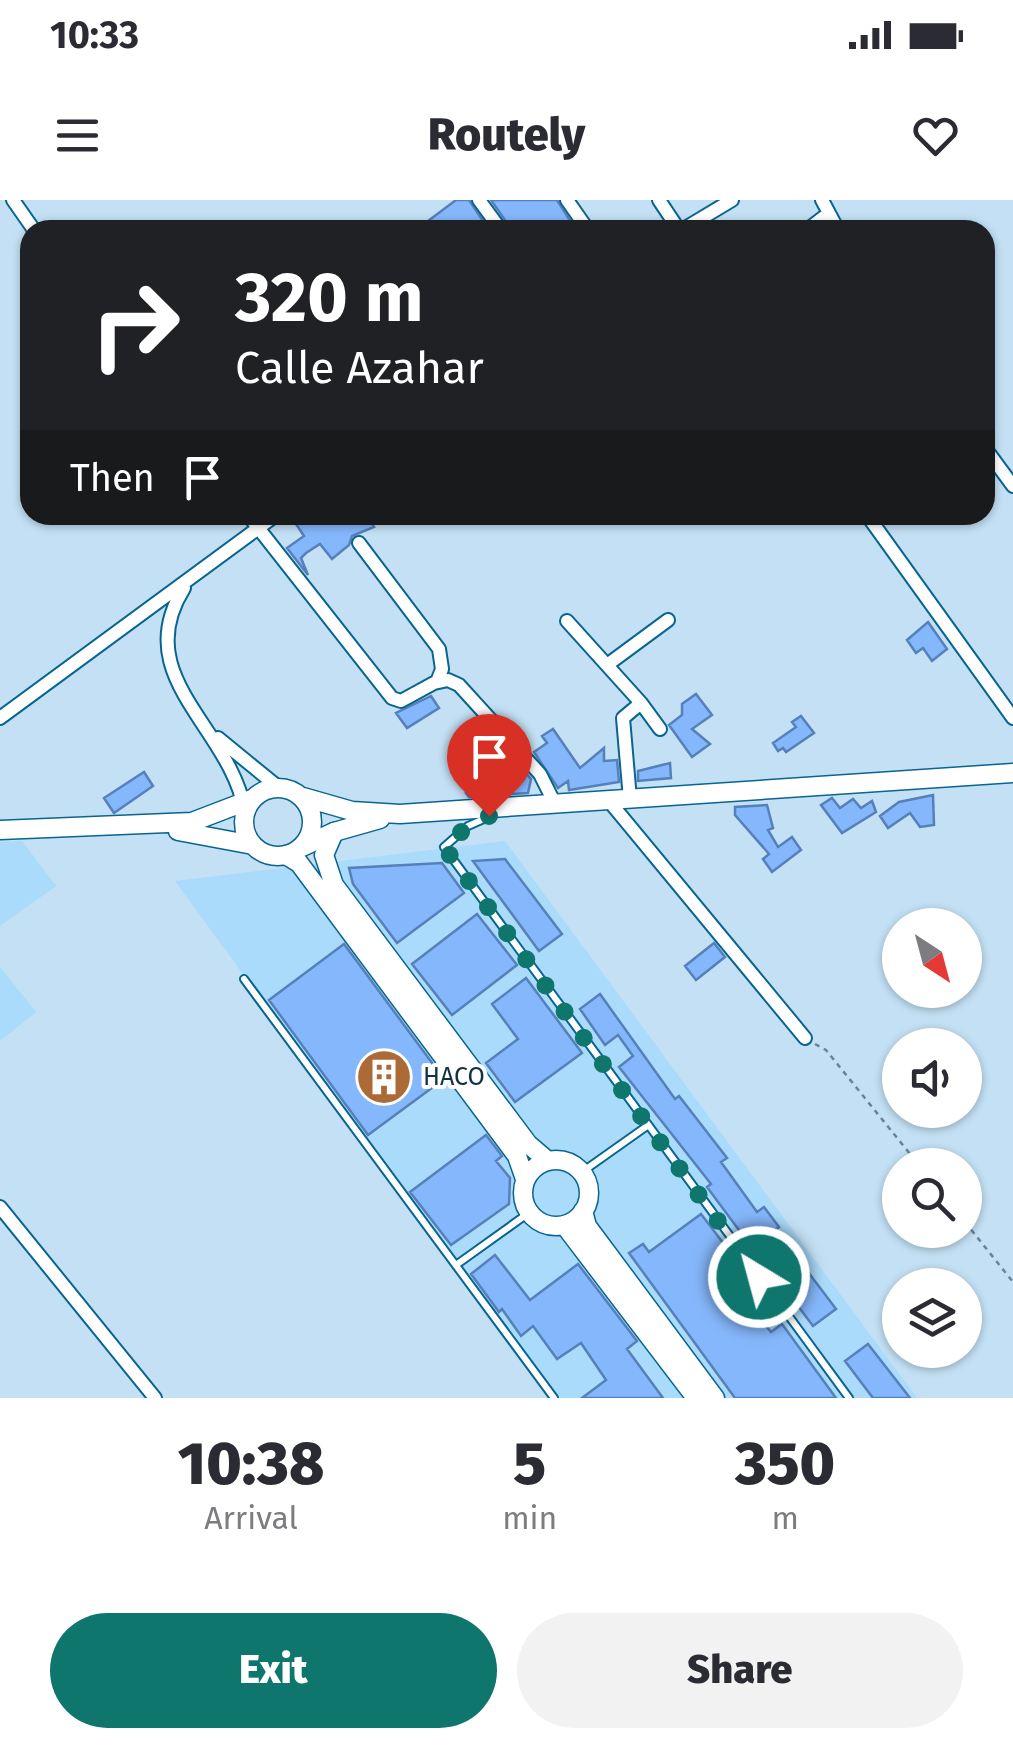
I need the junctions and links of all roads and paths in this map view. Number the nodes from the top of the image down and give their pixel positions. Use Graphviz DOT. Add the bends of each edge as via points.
graph roads {
  1 [pos="732,200"];
  2 [pos="822,200"];
  3 [pos="829,213"];
  4 [pos="698,220"];
  5 [pos="820,220"];
  6 [pos="833,220"];
  7 [pos="995,462"];
  8 [pos="1013,486"];
  9 [pos="256,525"];
  10 [pos="262,525"];
  11 [pos="874,525"];
  12 [pos="258,528"];
  13 [pos="359,543"];
  14 [pos="196,574"];
  15 [pos="668,620"];
  16 [pos="566,621"];
  17 [pos="607,665"];
  18 [pos="437,682"];
  19 [pos="640,703"];
  20 [pos="0,718"];
  21 [pos="1013,718"];
  22 [pos="660,728"];
  23 [pos="212,733"];
  24 [pos="1013,773"];
  25 [pos="235,779"];
  26 [pos="278,787"];
  27 [pos="303,797"];
  28 [pos="630,800"];
  29 [pos="610,801"];
  30 [pos="555,804"];
  31 [pos="247,805"];
  32 [pos="510,807"];
  33 [pos="221,814"];
  34 [pos="400,814"];
  35 [pos="113,828"];
  36 [pos="0,830"];
  37 [pos="334,832"];
  38 [pos="253,845"];
  39 [pos="301,846"];
  40 [pos="334,885"];
  41 [pos="244,979"];
  42 [pos="805,1038"];
  43 [pos="647,1126"];
  44 [pos="905,1148"];
  45 [pos="548,1161"];
  46 [pos="582,1172"];
  47 [pos="525,1179"];
  48 [pos="0,1207"];
  49 [pos="582,1211"];
  50 [pos="530,1212"];
  51 [pos="565,1226"];
  52 [pos="982,1243"];
  53 [pos="456,1265"];
  54 [pos="1013,1282"];
  55 [pos="156,1398"];
  56 [pos="554,1398"];
  57 [pos="696,1398"];
  58 [pos="715,1398"];
  59 [pos="848,1398"];
  1 -- 4 [label="street"];
  2 -- 3 [label="street"];
  3 -- 5 [label="street"];
  3 -- 6 [label="street"];
  7 -- 8 [label="street"];
  9 -- 12 [label="street"];
  10 -- 12 [label="street"];
  11 -- 21 [label="street"];
  12 -- 14 [label="street"];
  12 -- 18 [label="street" via="392,698"];
  13 -- 18 [label="street" via="439,649"];
  14 -- 20 [label="street"];
  14 -- 23 [label="street" via="172,608 166,656"];
  15 -- 17 [label="street"];
  16 -- 17 [label="street"];
  17 -- 19 [label="street"];
  18 -- 30 [label="street" via="459,685 540,774"];
  19 -- 22 [label="street"];
  19 -- 28 [label="street" via="623,718"];
  23 -- 25 [label="street"];
  23 -- 26 [label="street"];
  24 -- 28 [label="street"];
  25 -- 31 [label="street"];
  25 -- 33 [label="street"];
  26 -- 27 [label="street"];
  26 -- 31 [label="street"];
  27 -- 34 [label="street" via="352,811"];
  27 -- 39 [label="street" via="312,813"];
  28 -- 29 [label="street"];
  29 -- 30 [label="street"];
  29 -- 42 [label="street"];
  30 -- 32 [label="street"];
  31 -- 33 [label="street"];
  31 -- 38 [label="street" via="244,824"];
  32 -- 34 [label="street"];
  32 -- 43 [label="lane" via="468,826 444,847"];
  33 -- 35 [label="street"];
  34 -- 37 [label="street"];
  35 -- 36 [label="street"];
  35 -- 38 [label="street" via="194,832"];
  37 -- 39 [label="street"];
  37 -- 40 [label="street" via="324,855"];
  38 -- 39 [label="street" via="262,852"];
  39 -- 40 [label="street"];
  39 -- 47 [label="street" via="299,863 517,1156"];
  40 -- 45 [label="street" via="528,1144"];
  41 -- 53 [label="lane"];
  42 -- 44 [label="path" via="826,1050"];
  43 -- 46 [label="lane"];
  43 -- 59 [label="lane"];
  45 -- 46 [label="street"];
  45 -- 47 [label="street"];
  46 -- 49 [label="street" via="588,1193"];
  47 -- 50 [label="street"];
  48 -- 55 [label="street"];
  49 -- 51 [label="street"];
  49 -- 58 [label="street" via="586,1226"];
  50 -- 51 [label="street"];
  50 -- 53 [label="lane"];
  51 -- 57 [label="street"];
  52 -- 54 [label="path"];
  53 -- 56 [label="lane"];
}
